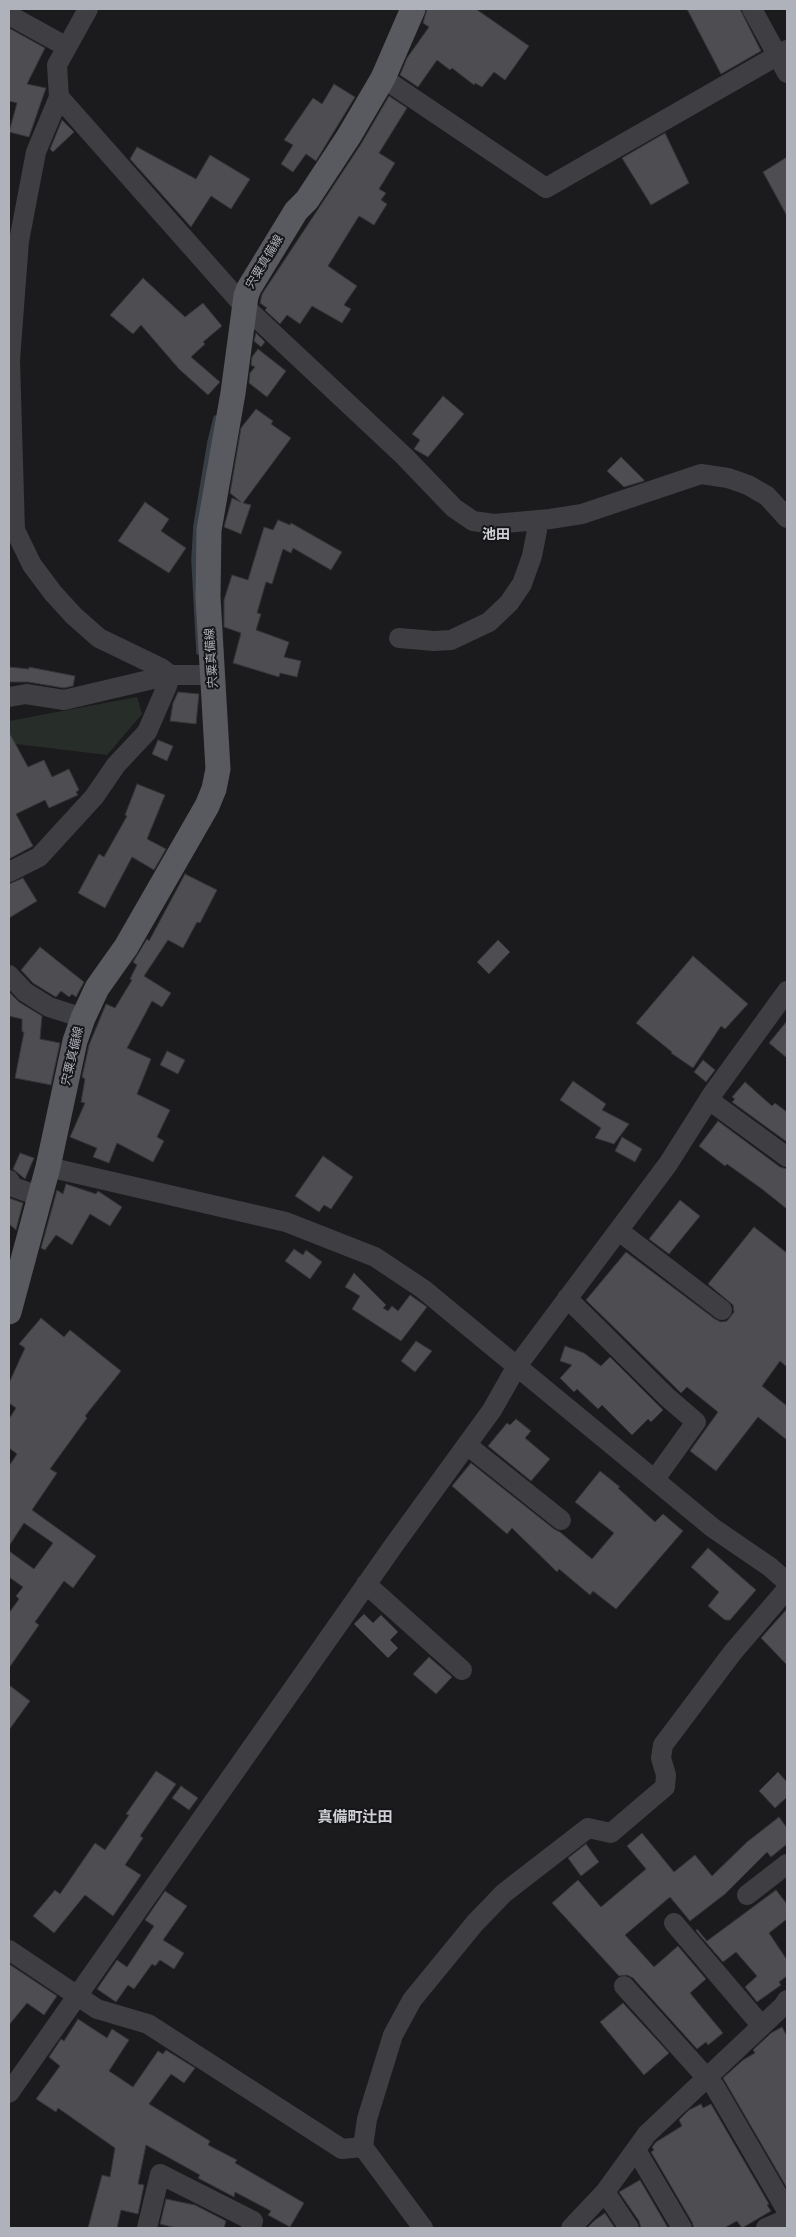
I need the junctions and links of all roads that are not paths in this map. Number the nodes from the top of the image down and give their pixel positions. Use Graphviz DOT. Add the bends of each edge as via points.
graph roads {
  1 [pos="11,9"];
  2 [pos="88,9"];
  3 [pos="412,9"];
  4 [pos="752,9"];
  5 [pos="67,47"];
  6 [pos="782,53"];
  7 [pos="787,73"];
  8 [pos="383,78"];
  9 [pos="58,97"];
  10 [pos="244,306"];
  11 [pos="11,502"];
  12 [pos="787,518"];
  13 [pos="539,520"];
  14 [pos="399,638"];
  15 [pos="170,675"];
  16 [pos="213,675"];
  17 [pos="9,697"];
  18 [pos="9,872"];
  19 [pos="9,975"];
  20 [pos="787,991"];
  21 [pos="82,1018"];
  22 [pos="708,1100"];
  23 [pos="787,1157"];
  24 [pos="48,1167"];
  25 [pos="9,1180"];
  26 [pos="34,1194"];
  27 [pos="618,1231"];
  28 [pos="10,1297"];
  29 [pos="567,1298"];
  30 [pos="722,1310"];
  31 [pos="517,1366"];
  32 [pos="467,1445"];
  33 [pos="655,1479"];
  34 [pos="561,1520"];
  35 [pos="786,1581"];
  36 [pos="366,1584"];
  37 [pos="462,1670"];
  38 [pos="787,1864"];
  39 [pos="747,1895"];
  40 [pos="674,1923"];
  41 [pos="9,1950"];
  42 [pos="624,1986"];
  43 [pos="77,1997"];
  44 [pos="786,2006"];
  45 [pos="762,2025"];
  46 [pos="705,2078"];
  47 [pos="9,2093"];
  48 [pos="363,2147"];
  49 [pos="636,2150"];
  50 [pos="605,2192"];
  51 [pos="787,2211"];
  52 [pos="147,2228"];
  53 [pos="251,2228"];
  54 [pos="423,2228"];
  55 [pos="571,2228"];
  56 [pos="629,2228"];
  57 [pos="682,2228"];
  1 -- 5 [label="street" via="9,15"];
  2 -- 5 [label="street"];
  3 -- 8 [label="main road, 宍粟真備線"];
  4 -- 6 [label="street"];
  5 -- 9 [label="street" via="56,66"];
  6 -- 7 [label="street"];
  6 -- 8 [label="street" via="546,188"];
  8 -- 10 [label="main road, 宍粟真備線" via="349,136 260,268"];
  9 -- 10 [label="street"];
  9 -- 11 [label="street" via="36,152 19,241 10,360"];
  10 -- 13 [label="street" via="405,457 454,508 473,521 494,524"];
  10 -- 16 [label="main road, 宍粟真備線" via="233,393 209,530 208,597"];
  11 -- 15 [label="street" via="15,530 32,565 74,616 99,638"];
  12 -- 13 [label="street" via="768,496 748,485 701,474 582,514"];
  13 -- 14 [label="street" via="522,584 509,603 489,622 451,640"];
  15 -- 16 [label="street"];
  15 -- 17 [label="street" via="64,700 26,694"];
  15 -- 18 [label="street" via="147,732 116,765 94,797 39,857"];
  16 -- 21 [label="main road, 宍粟真備線" via="218,769 214,789"];
  19 -- 21 [label="street" via="24,992 49,1007"];
  20 -- 22 [label="street"];
  21 -- 24 [label="main road, 宍粟真備線"];
  22 -- 23 [label="street"];
  22 -- 27 [label="street" via="668,1164"];
  24 -- 26 [label="main road, 宍粟真備線"];
  24 -- 31 [label="street" via="277,1220 333,1239 375,1258 422,1289"];
  25 -- 26 [label="street" via="13,1187"];
  26 -- 28 [label="main road, 宍粟真備線"];
  27 -- 29 [label="street"];
  27 -- 30 [label="street"];
  29 -- 31 [label="street"];
  29 -- 33 [label="street" via="696,1422"];
  31 -- 32 [label="street"];
  31 -- 33 [label="street"];
  32 -- 34 [label="street"];
  32 -- 36 [label="street"];
  33 -- 35 [label="street" via="713,1528 770,1566"];
  35 -- 48 [label="street" via="663,1745 661,1758 666,1775 665,1787 611,1833 588,1828 504,1894 475,1923 412,2000 393,2035 367,2119"];
  36 -- 37 [label="street"];
  36 -- 43 [label="street"];
  38 -- 39 [label="street"];
  40 -- 45 [label="street"];
  41 -- 43 [label="street"];
  42 -- 46 [label="street"];
  43 -- 47 [label="street"];
  43 -- 48 [label="street" via="97,2009 148,2024 342,2149"];
  44 -- 45 [label="street"];
  45 -- 46 [label="street"];
  46 -- 49 [label="street" via="647,2134"];
  46 -- 51 [label="street" via="715,2087"];
  48 -- 54 [label="street"];
  49 -- 50 [label="street"];
  49 -- 57 [label="street"];
  50 -- 55 [label="street"];
  50 -- 56 [label="street"];
  52 -- 53 [label="street" via="160,2174 253,2221"];
}
